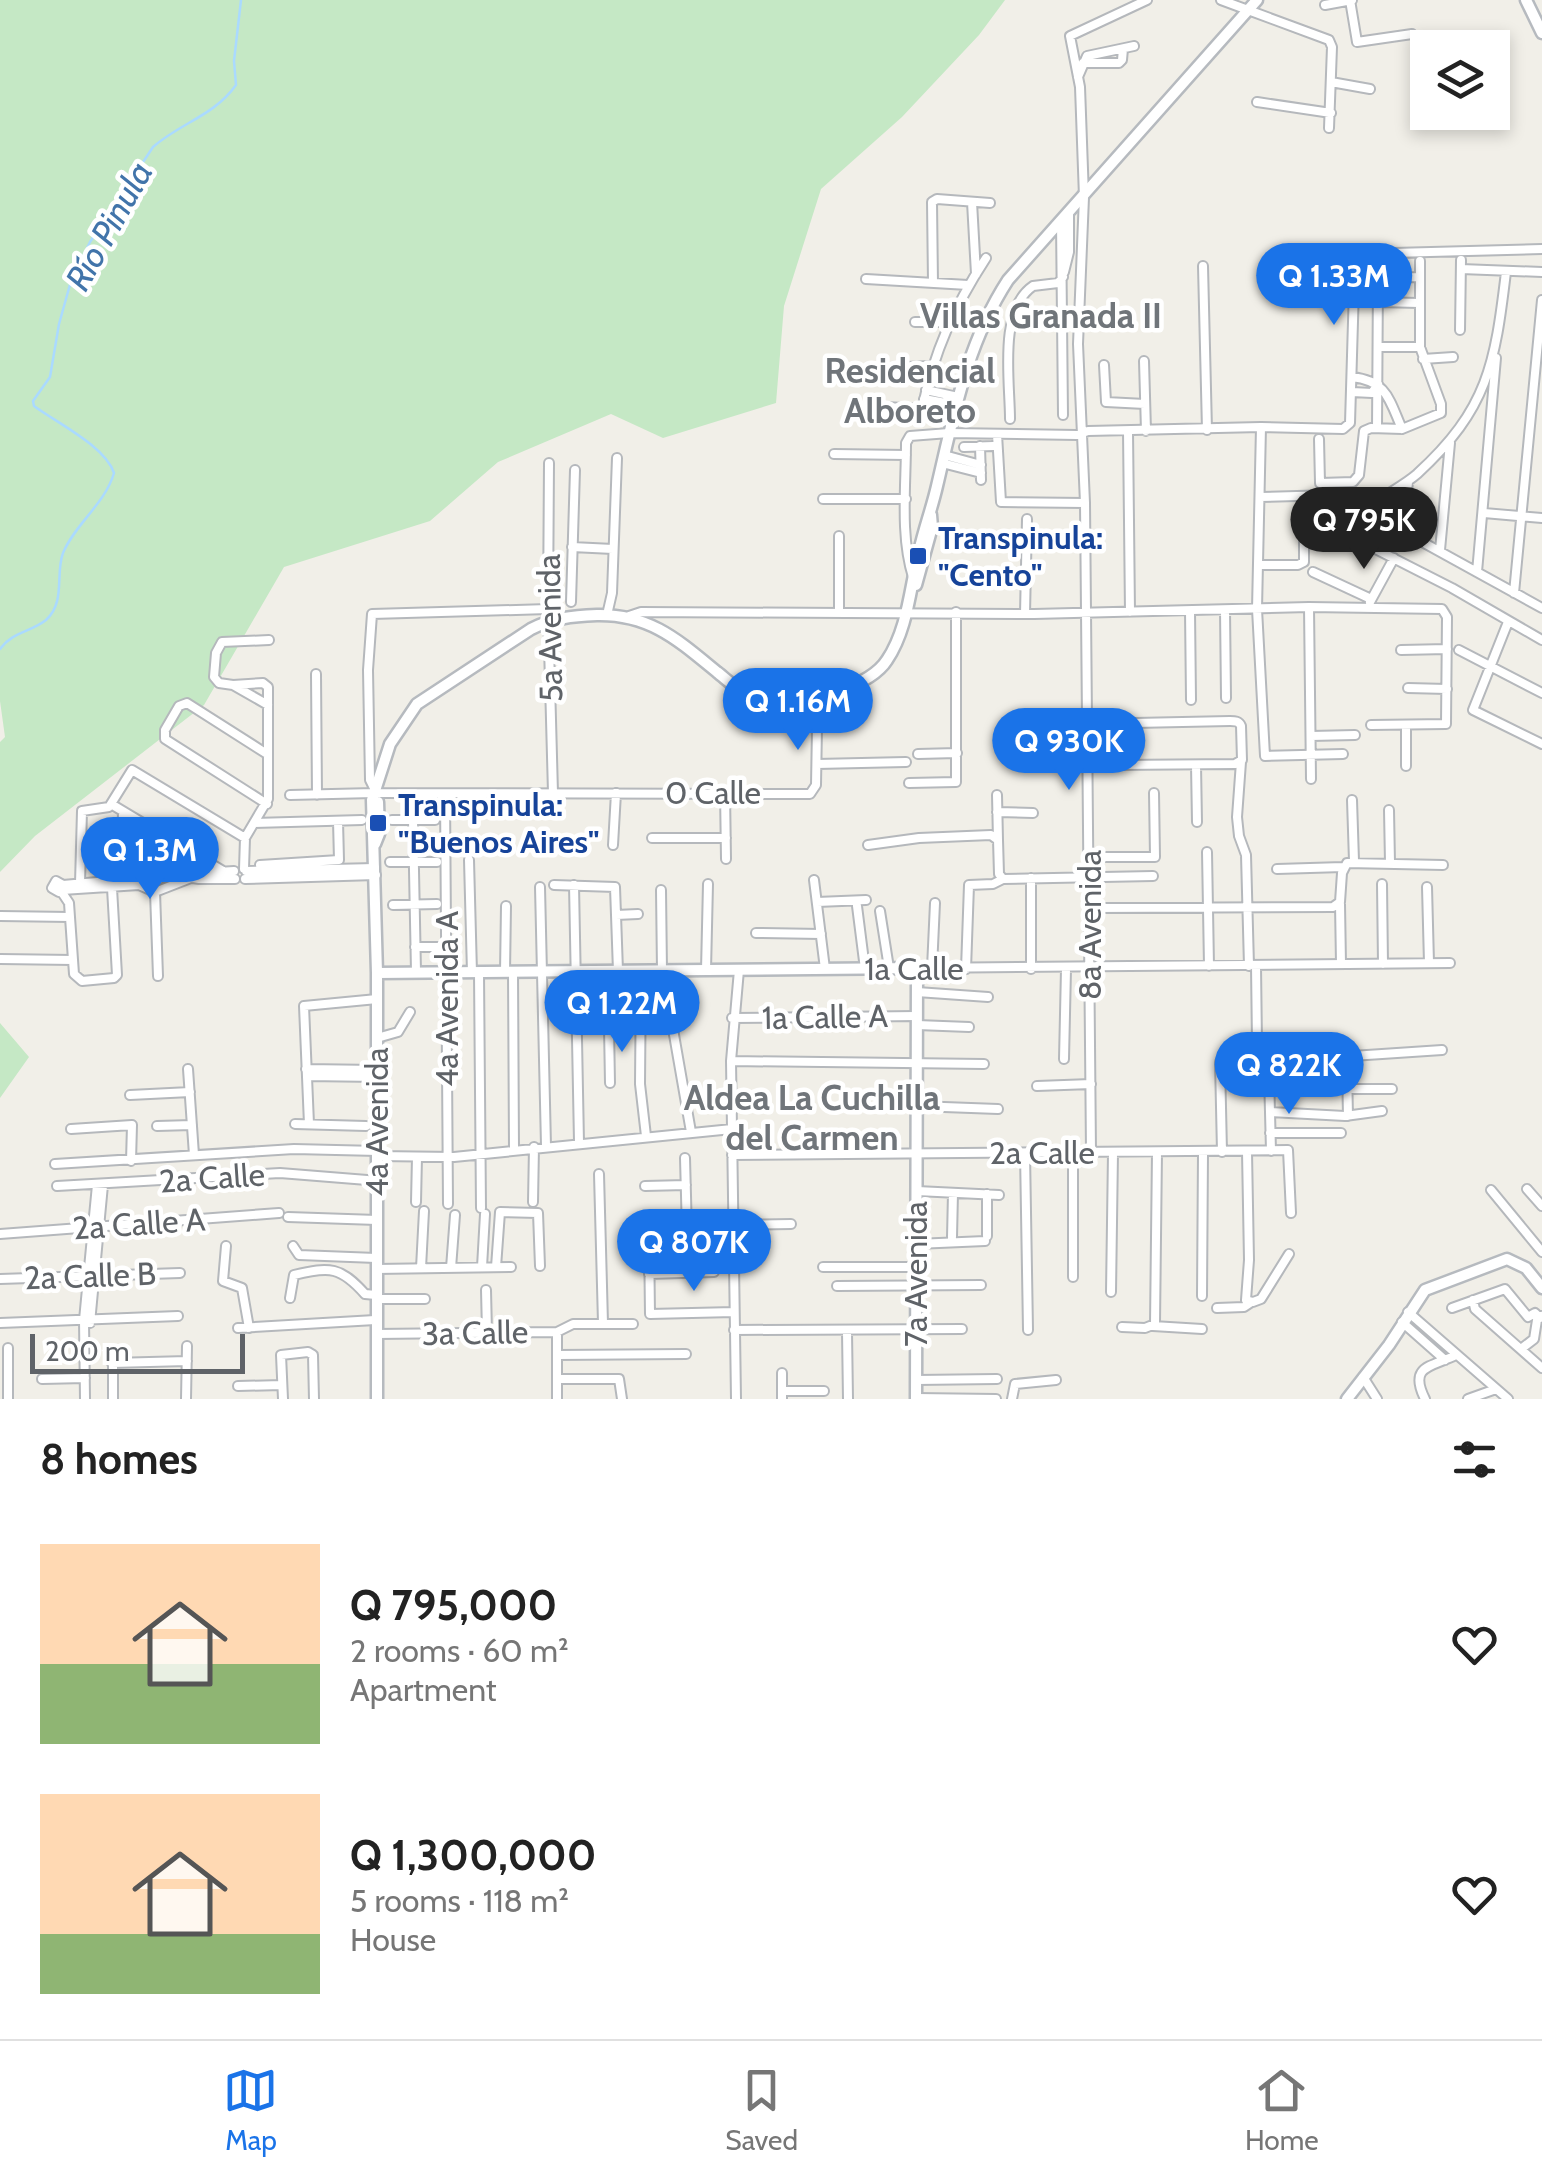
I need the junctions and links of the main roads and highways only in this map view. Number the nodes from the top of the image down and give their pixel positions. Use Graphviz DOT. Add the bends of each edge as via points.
graph roads {
  1 [pos="1257,0"];
  2 [pos="1526,0"];
  3 [pos="1542,33"];
  4 [pos="930,514"];
  5 [pos="911,594"];
  6 [pos="917,968"];
  7 [pos="377,974"];
  8 [pos="1542,1288"];
  9 [pos="377,1399"];
  10 [pos="916,1399"];
  11 [pos="1347,1399"];
  1 -- 4 [label="main road" via="990,307 972,348"];
  2 -- 3 [label="main road"];
  4 -- 5 [label="main road"];
  4 -- 5 [label="main road" via="920,579"];
  5 -- 7 [label="main road, 4a Avenida" via="879,670 845,689 796,700 748,694 676,638 630,616 548,615 417,704 390,744 375,791"];
  6 -- 7 [label="main road, 1a Calle"];
  6 -- 10 [label="main road, 7a Avenida"];
  7 -- 9 [label="main road, 4a Avenida"];
  8 -- 11 [label="main road" via="1513,1260 1434,1285"];
}
